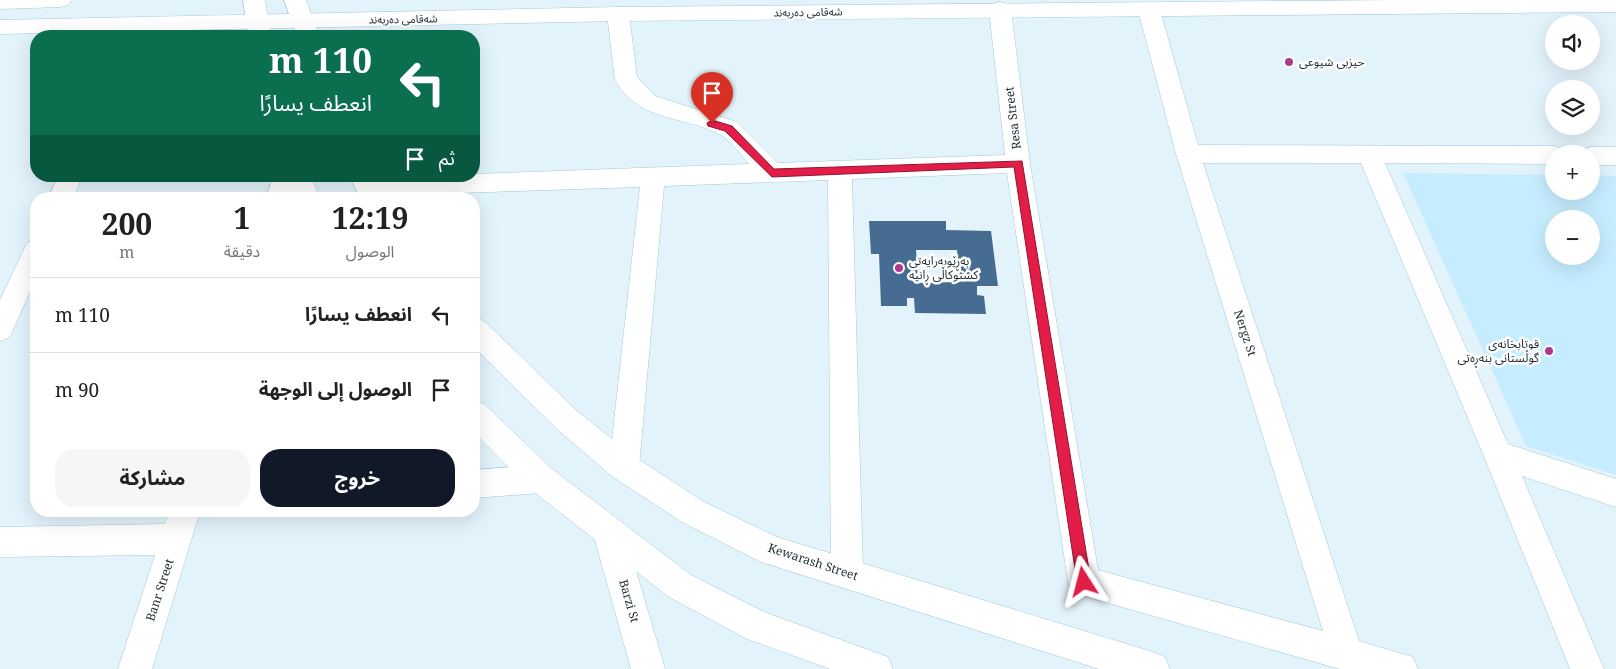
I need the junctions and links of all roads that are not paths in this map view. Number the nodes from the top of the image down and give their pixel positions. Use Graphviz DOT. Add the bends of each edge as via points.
graph roads {
  1 [pos="24,0"];
  2 [pos="61,0"];
  3 [pos="254,0"];
  4 [pos="295,0"];
  5 [pos="2,2"];
  6 [pos="1616,5"];
  7 [pos="1000,10"];
  8 [pos="1149,10"];
  9 [pos="618,14"];
  10 [pos="0,27"];
  11 [pos="259,29"];
  12 [pos="305,29"];
  13 [pos="104,30"];
  14 [pos="198,30"];
  15 [pos="1188,154"];
  16 [pos="1370,155"];
  17 [pos="1545,156"];
  18 [pos="1600,156"];
  19 [pos="1616,156"];
  20 [pos="1018,164"];
  21 [pos="840,170"];
  22 [pos="772,173"];
  23 [pos="653,178"];
  24 [pos="367,187"];
  25 [pos="30,266"];
  26 [pos="16,303"];
  27 [pos="0,329"];
  28 [pos="480,335"];
  29 [pos="480,419"];
  30 [pos="1498,454"];
  31 [pos="624,467"];
  32 [pos="541,479"];
  33 [pos="480,484"];
  34 [pos="1616,493"];
  35 [pos="180,525"];
  36 [pos="610,533"];
  37 [pos="0,542"];
  38 [pos="847,573"];
  39 [pos="1347,654"];
  40 [pos="135,669"];
  41 [pos="648,669"];
  42 [pos="876,669"];
  43 [pos="1153,669"];
  44 [pos="1401,669"];
  45 [pos="1587,669"];
  1 -- 5 [label="main road"];
  2 -- 5 [label="main road"];
  3 -- 11 [label="main road"];
  4 -- 12 [label="main road"];
  6 -- 8 [label="main road, شەقامی دەربەند"];
  7 -- 8 [label="main road, شەقامی دەربەند"];
  7 -- 9 [label="main road, شەقامی دەربەند"];
  7 -- 20 [label="main road, Resa Street"];
  8 -- 15 [label="main road, Nergz St"];
  9 -- 12 [label="main road, شەقامی دەربەند"];
  9 -- 22 [label="main road" via="626,80 647,102 729,128"];
  10 -- 13 [label="main road, شەقامی دەربەند"];
  11 -- 12 [label="main road, شەقامی دەربەند"];
  11 -- 14 [label="main road, شەقامی دەربەند"];
  15 -- 16 [label="main road"];
  15 -- 39 [label="main road, Nergz St"];
  16 -- 17 [label="main road"];
  16 -- 30 [label="main road"];
  18 -- 19 [label="main road"];
  20 -- 21 [label="main road"];
  20 -- 39 [label="main road, Resa Street" via="1084,582"];
  21 -- 22 [label="main road"];
  21 -- 38 [label="main road"];
  22 -- 23 [label="main road"];
  23 -- 24 [label="main road"];
  23 -- 31 [label="main road"];
  25 -- 26 [label="main road"];
  26 -- 27 [label="main road"];
  28 -- 31 [label="main road, Kewarash Street" via="568,421"];
  29 -- 32 [label="main road"];
  30 -- 34 [label="main road"];
  30 -- 45 [label="main road"];
  31 -- 38 [label="main road, Kewarash Street" via="693,512 772,551"];
  32 -- 33 [label="main road"];
  32 -- 36 [label="main road"];
  35 -- 37 [label="main road"];
  35 -- 40 [label="main road, Banr Street"];
  36 -- 41 [label="main road, Barzi St"];
  36 -- 42 [label="main road" via="680,586 756,626"];
  38 -- 43 [label="main road, Kewarash Street"];
  39 -- 44 [label="main road"];
}
